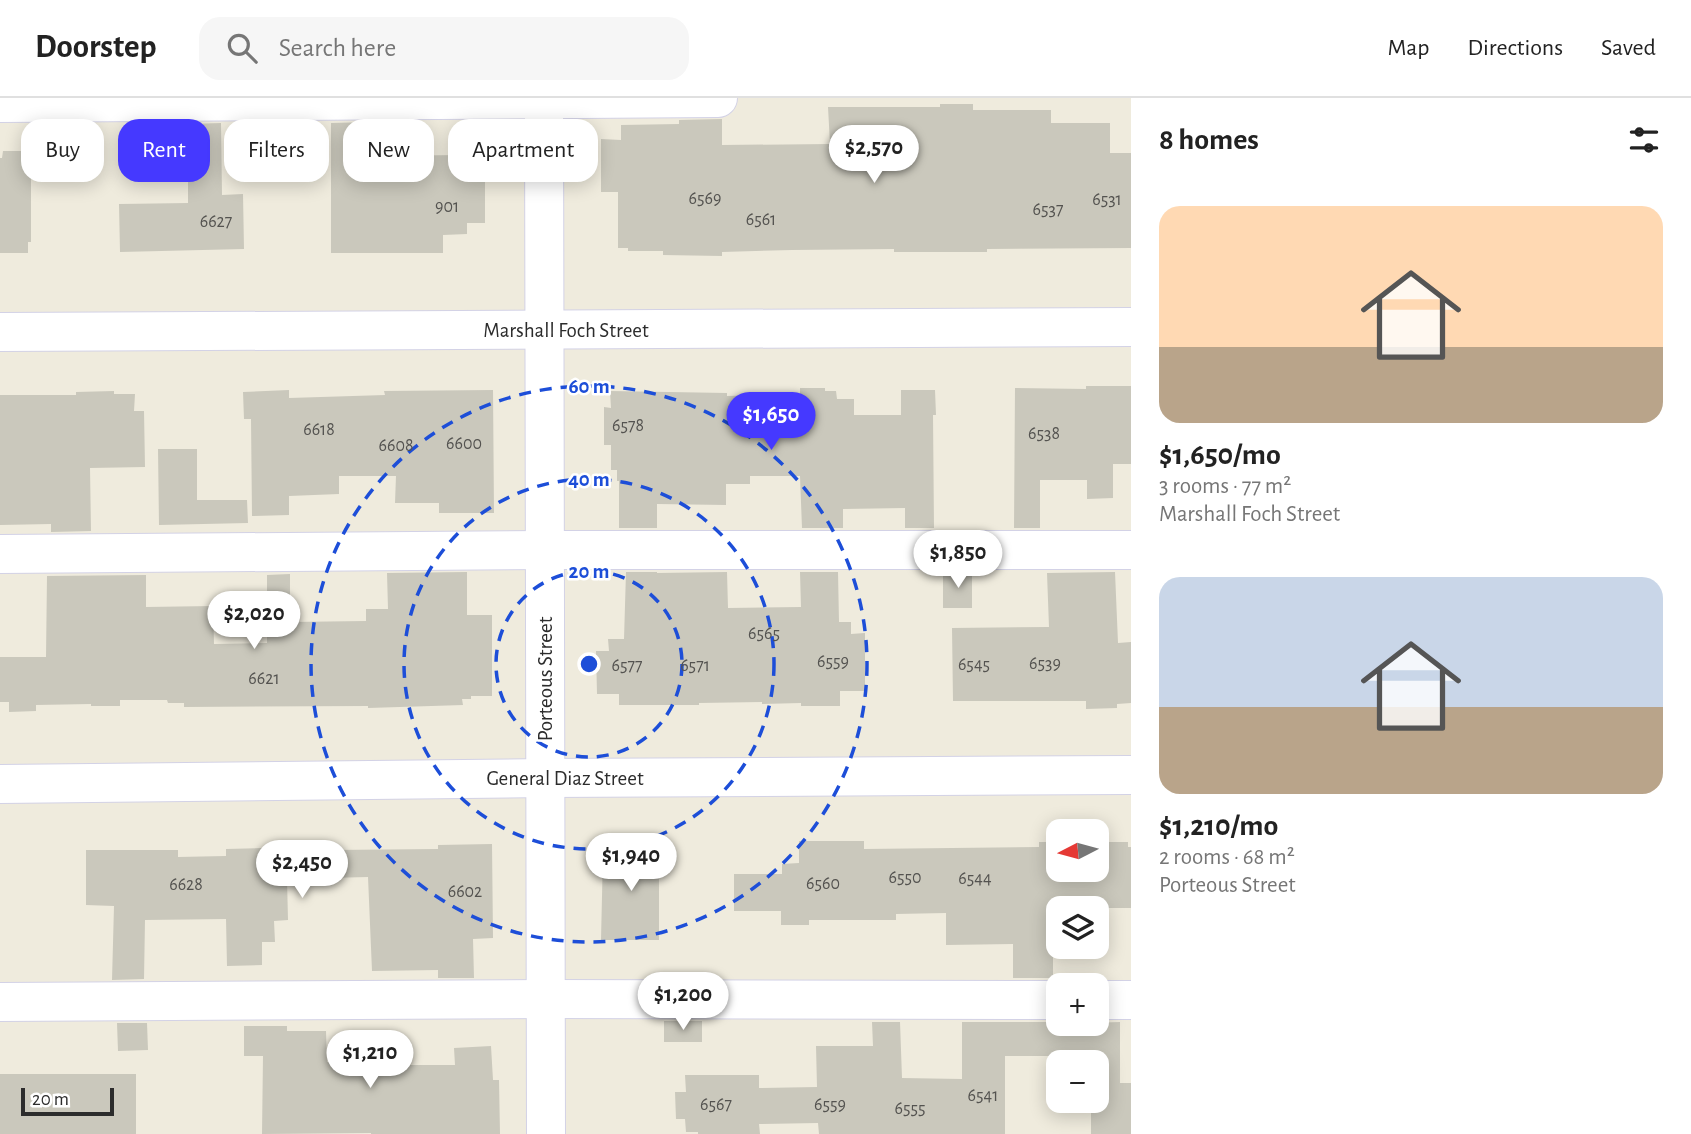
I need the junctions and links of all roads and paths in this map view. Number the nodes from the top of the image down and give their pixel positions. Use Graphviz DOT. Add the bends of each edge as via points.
graph roads {
  1 [pos="718,98"];
  2 [pos="544,99"];
  3 [pos="0,103"];
  4 [pos="1131,327"];
  5 [pos="545,330"];
  6 [pos="0,332"];
  7 [pos="545,550"];
  8 [pos="1131,550"];
  9 [pos="0,554"];
  10 [pos="1131,775"];
  11 [pos="545,778"];
  12 [pos="0,784"];
  13 [pos="546,999"];
  14 [pos="1046,1000"];
  15 [pos="1109,1000"];
  16 [pos="1131,1000"];
  17 [pos="0,1002"];
  18 [pos="546,1134"];
  1 -- 2 [label="street"];
  2 -- 3 [label="street"];
  2 -- 5 [label="street, Porteous Street"];
  4 -- 5 [label="street, Marshall Foch Street"];
  5 -- 6 [label="street, Marshall Foch Street"];
  5 -- 7 [label="street, Porteous Street"];
  7 -- 8 [label="street"];
  7 -- 9 [label="street"];
  7 -- 11 [label="street, Porteous Street"];
  10 -- 11 [label="street, General Diaz Street"];
  11 -- 12 [label="street, General Diaz Street"];
  11 -- 13 [label="street, Porteous Street"];
  13 -- 14 [label="street"];
  13 -- 17 [label="street"];
  13 -- 18 [label="street, Porteous Street"];
  15 -- 16 [label="street"];
}
